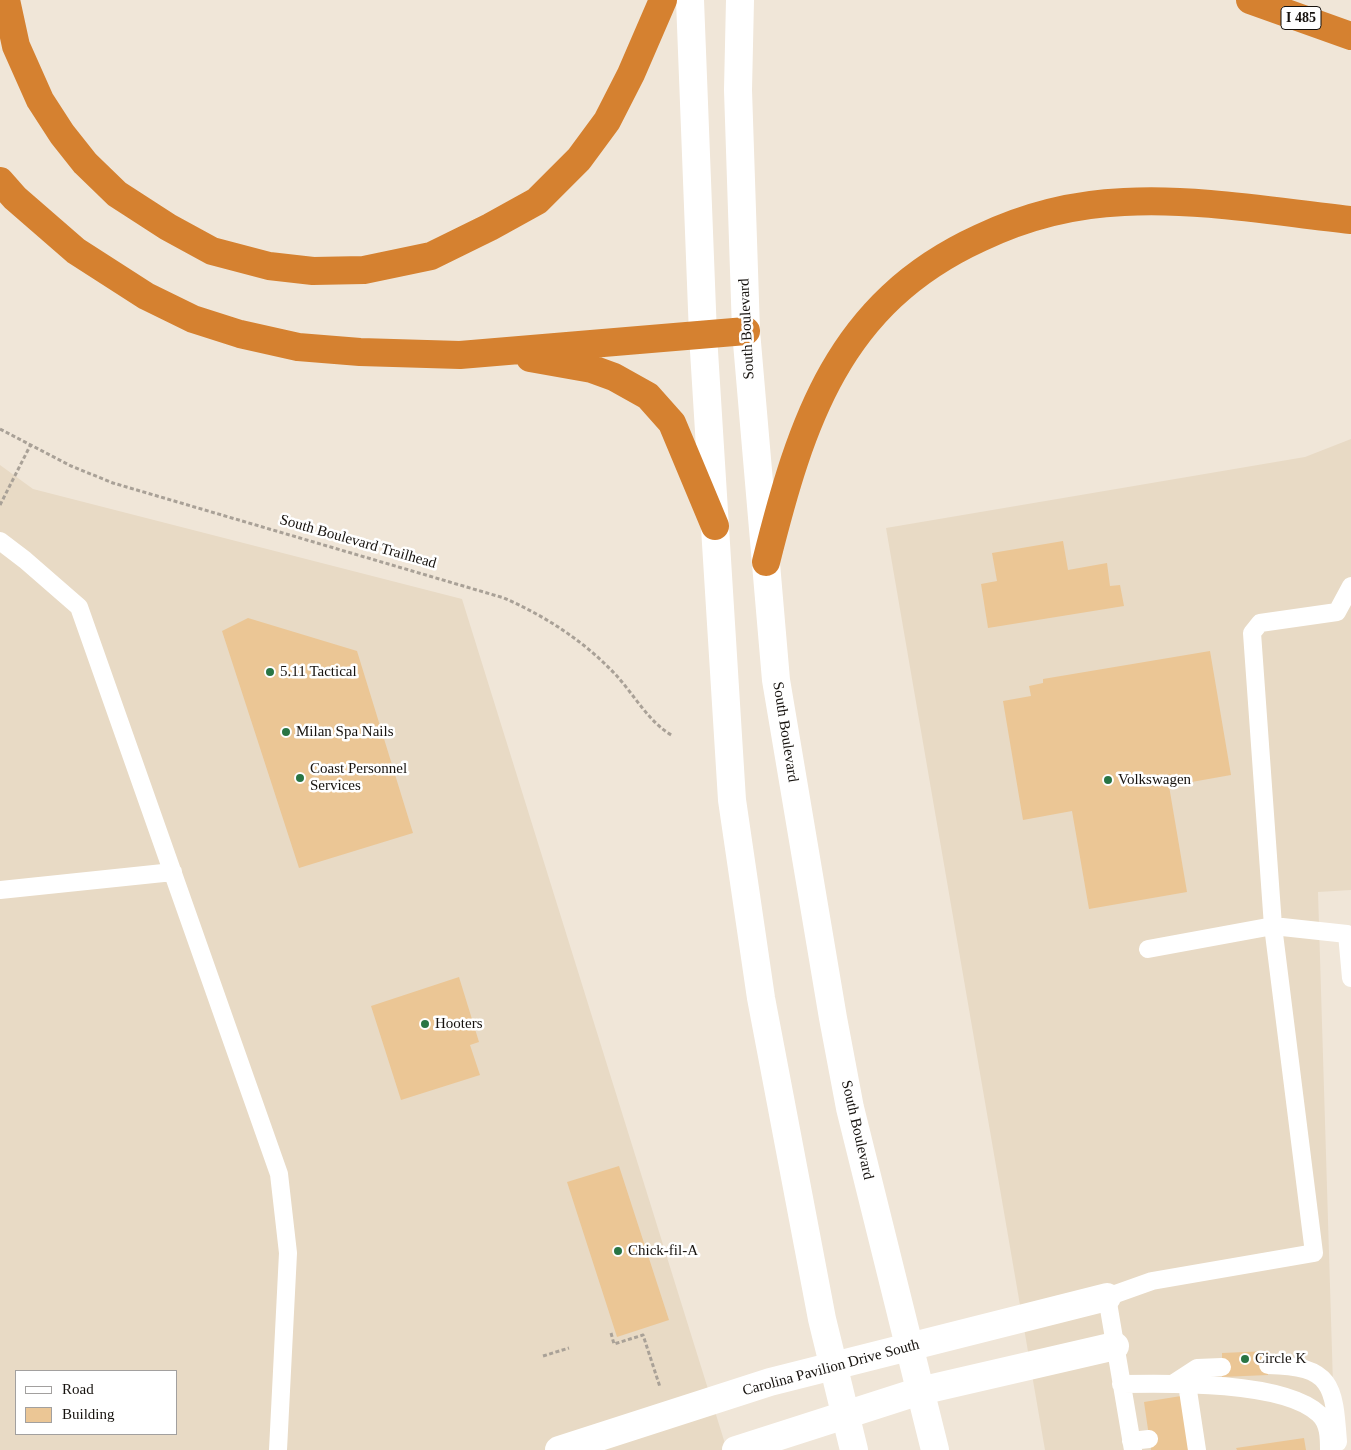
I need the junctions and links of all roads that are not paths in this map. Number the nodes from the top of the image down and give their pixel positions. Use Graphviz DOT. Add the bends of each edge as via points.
graph roads {
  1 [pos="6,0"];
  2 [pos="663,0"];
  3 [pos="690,0"];
  4 [pos="740,0"];
  5 [pos="1250,0"];
  6 [pos="1351,36"];
  7 [pos="0,181"];
  8 [pos="1351,220"];
  9 [pos="746,331"];
  10 [pos="703,335"];
  11 [pos="494,352"];
  12 [pos="715,526"];
  13 [pos="0,541"];
  14 [pos="766,562"];
  15 [pos="1351,586"];
  16 [pos="174,872"];
  17 [pos="0,890"];
  18 [pos="1273,926"];
  19 [pos="1148,949"];
  20 [pos="1351,978"];
  21 [pos="1106,1297"];
  22 [pos="910,1346"];
  23 [pos="1114,1346"];
  24 [pos="833,1365"];
  25 [pos="1268,1365"];
  26 [pos="1222,1367"];
  27 [pos="1181,1383"];
  28 [pos="1121,1384"];
  29 [pos="920,1391"];
  30 [pos="845,1414"];
  31 [pos="1149,1439"];
  32 [pos="1132,1446"];
  33 [pos="278,1450"];
  34 [pos="559,1450"];
  35 [pos="736,1450"];
  36 [pos="854,1450"];
  37 [pos="935,1450"];
  38 [pos="1197,1450"];
  39 [pos="1329,1450"];
  40 [pos="1337,1450"];
  1 -- 2 [label="highway" via="16,46 40,100 85,163 117,194 212,251 269,266 313,271 364,270 431,256 536,201 579,159 607,121 632,74"];
  3 -- 10 [label="main road"];
  4 -- 9 [label="main road, South Boulevard" via="738,90"];
  5 -- 6 [label="highway, I 485"];
  7 -- 11 [label="highway" via="76,251 146,296 194,319 240,334 298,347 460,355"];
  8 -- 14 [label="highway" via="1194,202 1123,202 1053,211 1002,227 955,249 909,280 878,307 835,367 798,448"];
  9 -- 10 [label="highway"];
  9 -- 14 [label="main road, South Boulevard"];
  10 -- 11 [label="highway"];
  10 -- 12 [label="main road"];
  11 -- 12 [label="highway" via="592,369 642,391 672,423"];
  12 -- 24 [label="main road" via="732,800 761,998"];
  13 -- 16 [label="lane" via="79,608"];
  14 -- 22 [label="main road, South Boulevard" via="776,680 834,1027 850,1108"];
  15 -- 18 [label="lane" via="1337,612 1260,624 1252,633"];
  16 -- 17 [label="lane"];
  16 -- 33 [label="lane" via="280,1174 288,1253"];
  18 -- 19 [label="lane"];
  18 -- 20 [label="lane" via="1347,934"];
  18 -- 21 [label="lane" via="1314,1252 1152,1281"];
  21 -- 22 [label="main road, Carolina Pavilion Drive South"];
  21 -- 23 [label="lane"];
  22 -- 24 [label="main road, Carolina Pavilion Drive South"];
  22 -- 29 [label="main road, South Boulevard"];
  23 -- 28 [label="lane"];
  23 -- 29 [label="main road"];
  24 -- 30 [label="main road"];
  24 -- 34 [label="main road, Carolina Pavilion Drive South"];
  25 -- 40 [label="lane" via="1292,1366 1318,1374 1330,1387 1335,1406"];
  26 -- 27 [label="lane" via="1197,1368"];
  27 -- 28 [label="lane"];
  27 -- 38 [label="lane"];
  27 -- 39 [label="lane" via="1249,1390 1300,1400 1320,1415 1328,1430"];
  28 -- 32 [label="lane"];
  29 -- 30 [label="main road"];
  29 -- 37 [label="main road, South Boulevard"];
  30 -- 35 [label="main road"];
  30 -- 36 [label="main road"];
  31 -- 32 [label="lane"];
}
